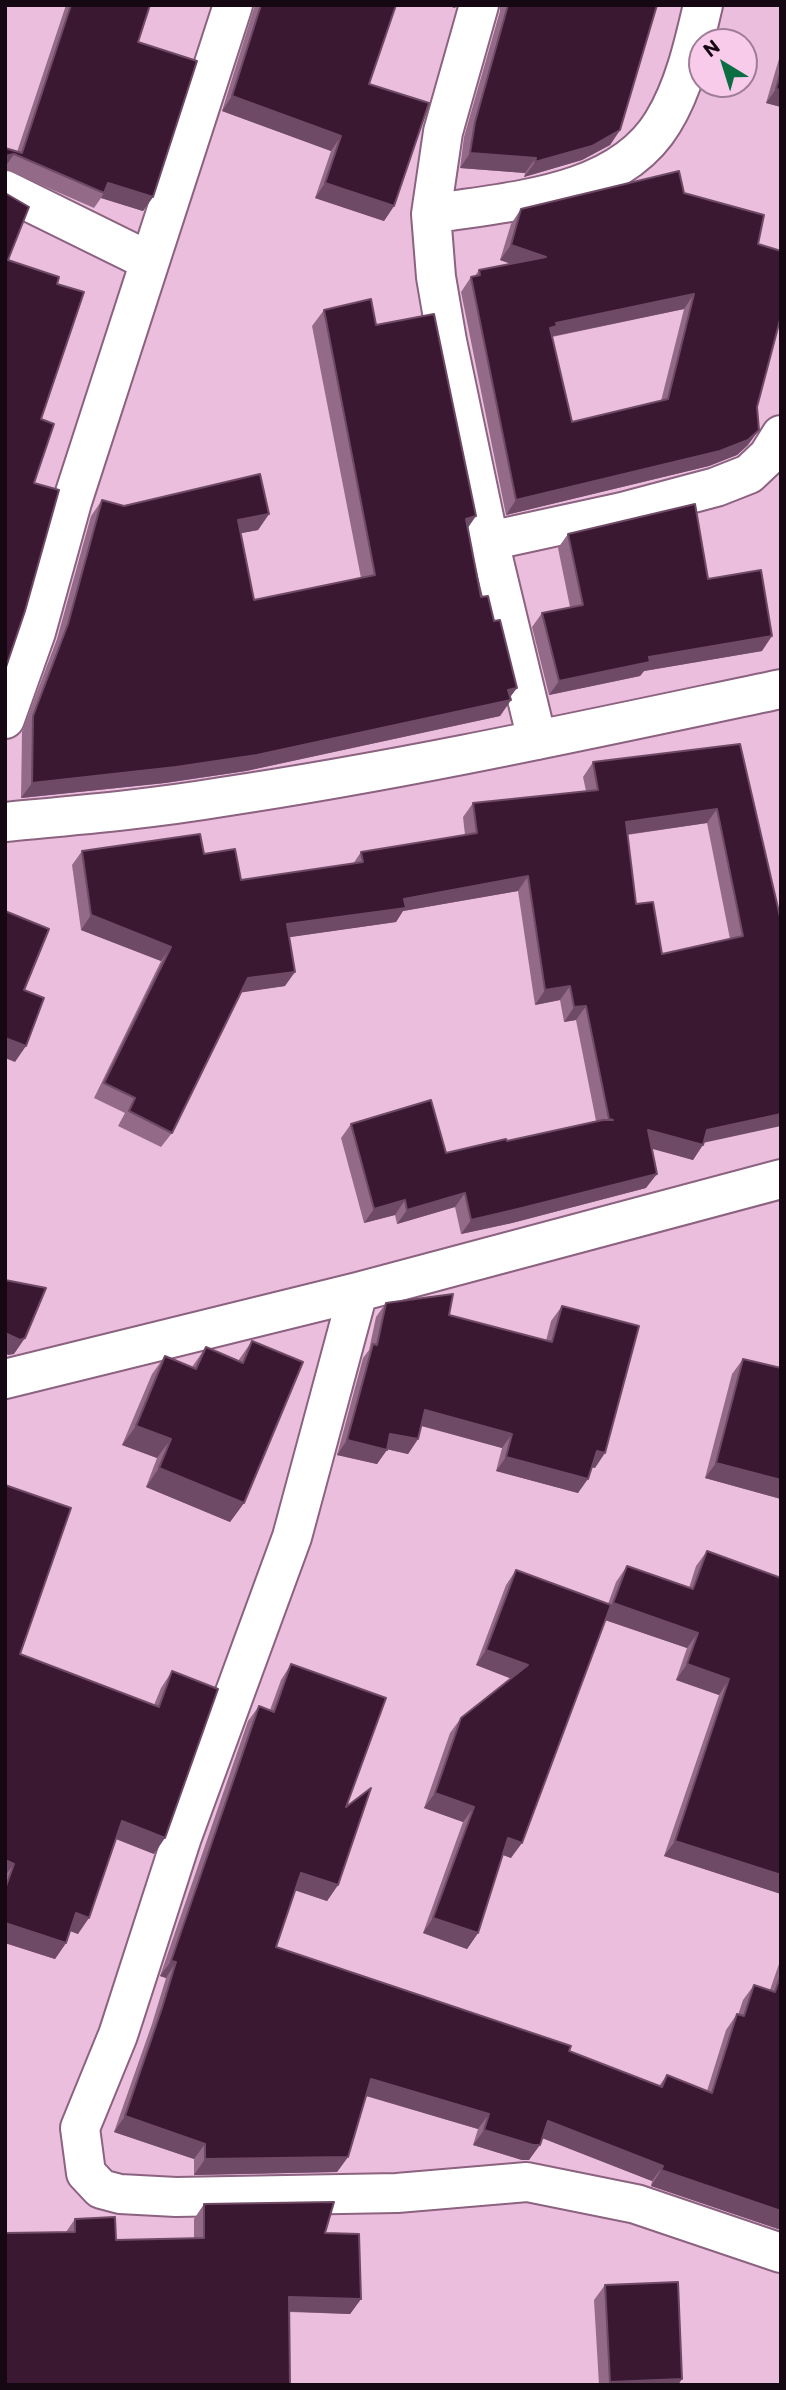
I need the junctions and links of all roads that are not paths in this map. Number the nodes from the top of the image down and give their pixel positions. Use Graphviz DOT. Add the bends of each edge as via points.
graph roads {
  1 [pos="233,5"];
  2 [pos="479,5"];
  3 [pos="703,5"];
  4 [pos="5,190"];
  5 [pos="430,214"];
  6 [pos="149,261"];
  7 [pos="781,435"];
  8 [pos="489,541"];
  9 [pos="781,689"];
  10 [pos="5,719"];
  11 [pos="537,740"];
  12 [pos="5,822"];
  13 [pos="781,1180"];
  14 [pos="358,1292"];
  15 [pos="5,1379"];
  16 [pos="781,2253"];
  1 -- 6 [label="street"];
  2 -- 5 [label="street" via="443,132"];
  3 -- 5 [label="street" via="679,87 663,123 641,149 612,171 554,193"];
  4 -- 6 [label="street"];
  5 -- 8 [label="street" via="447,341"];
  6 -- 10 [label="street"];
  7 -- 8 [label="street" via="768,456 748,474 716,487"];
  8 -- 11 [label="street"];
  9 -- 11 [label="street"];
  11 -- 12 [label="street" via="220,798"];
  13 -- 14 [label="street"];
  14 -- 15 [label="street"];
  14 -- 16 [label="street" via="292,1537 182,1837 118,2035 80,2128 86,2173 91,2182 110,2191 176,2197 397,2193 527,2182 636,2204"];
}
